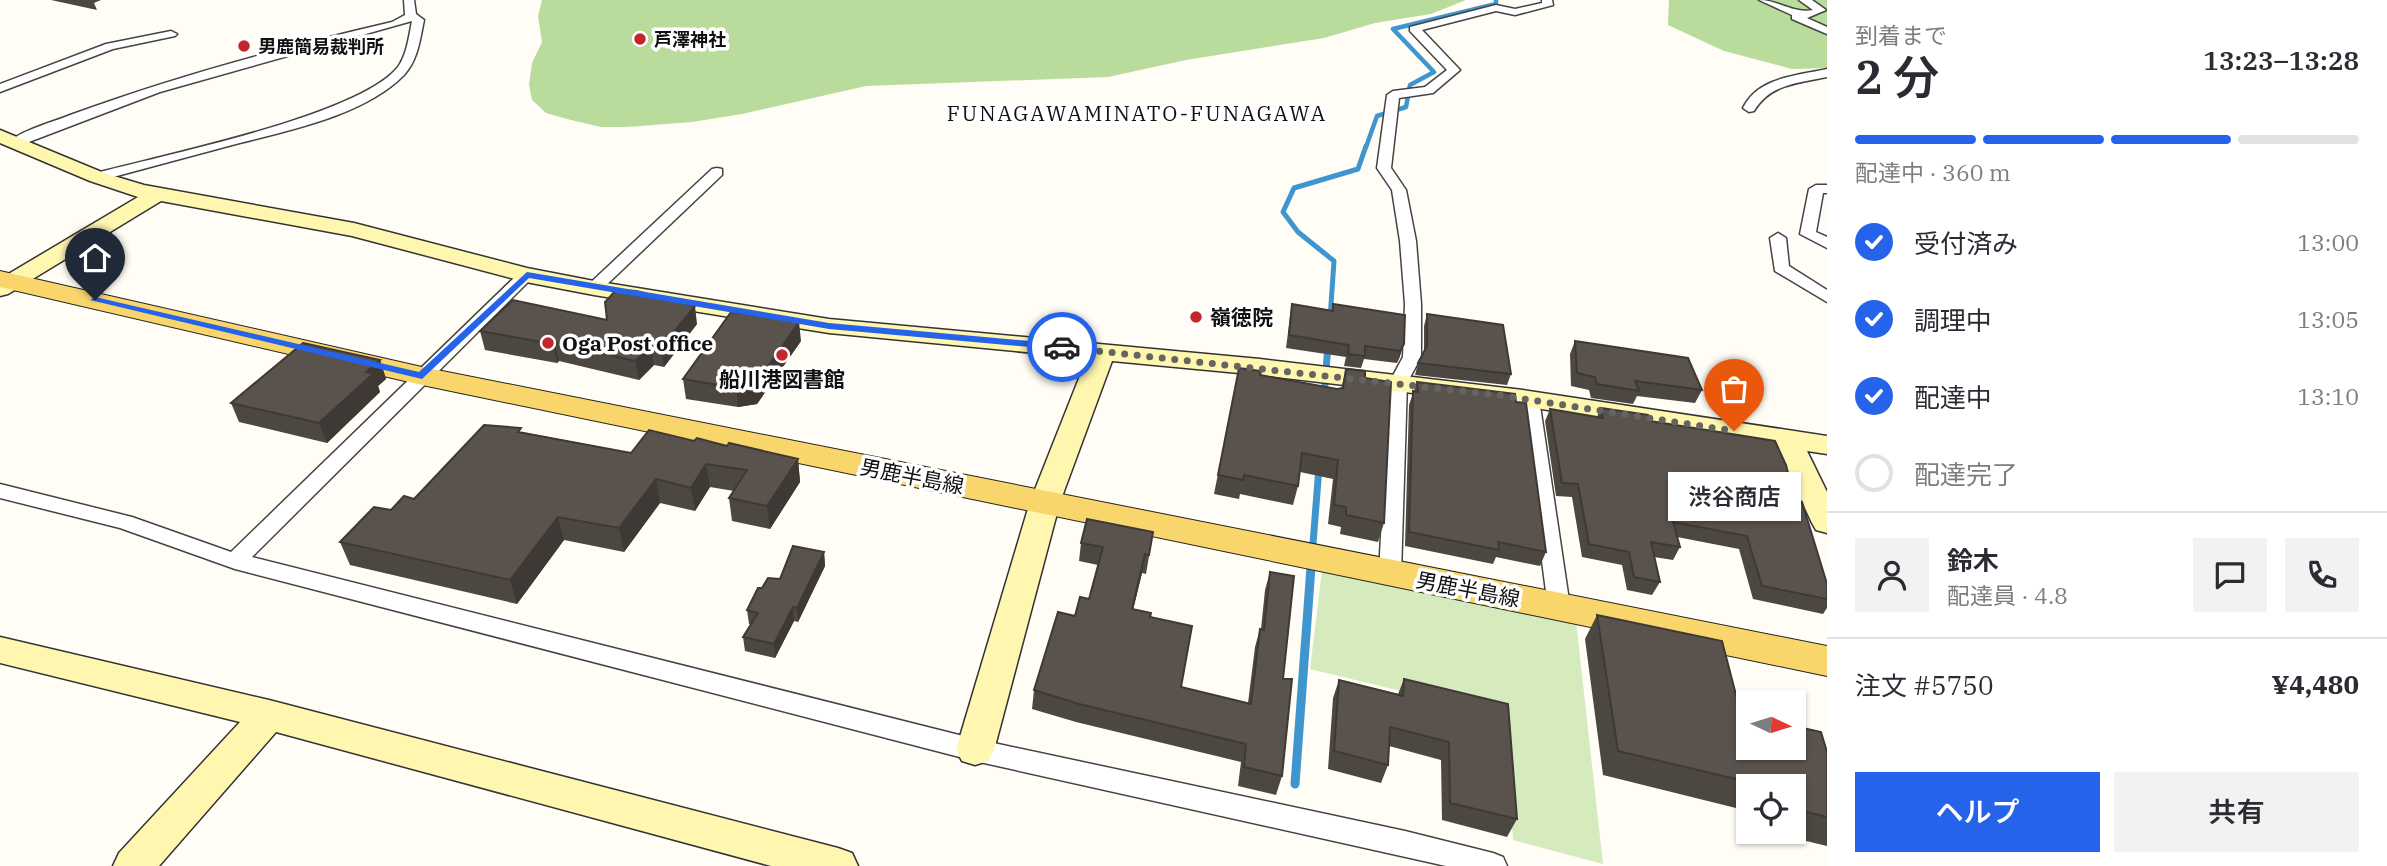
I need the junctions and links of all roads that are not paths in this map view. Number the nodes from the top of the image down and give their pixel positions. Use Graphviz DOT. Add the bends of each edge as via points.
graph roads {
  1 [pos="409,0"];
  2 [pos="1547,0"];
  3 [pos="1764,0"];
  4 [pos="1804,0"];
  5 [pos="1786,12"];
  6 [pos="411,16"];
  7 [pos="1827,30"];
  8 [pos="171,34"];
  9 [pos="1827,73"];
  10 [pos="0,88"];
  11 [pos="1749,108"];
  12 [pos="8,139"];
  13 [pos="717,172"];
  14 [pos="97,177"];
  15 [pos="1827,189"];
  16 [pos="156,195"];
  17 [pos="1778,239"];
  18 [pos="1827,243"];
  19 [pos="527,275"];
  20 [pos="4,283"];
  21 [pos="594,288"];
  22 [pos="1827,297"];
  23 [pos="1102,351"];
  24 [pos="422,376"];
  25 [pos="1398,383"];
  26 [pos="1530,399"];
  27 [pos="1787,439"];
  28 [pos="1827,445"];
  29 [pos="0,491"];
  30 [pos="1045,502"];
  31 [pos="1827,523"];
  32 [pos="235,561"];
  33 [pos="1390,574"];
  34 [pos="1559,607"];
  35 [pos="0,650"];
  36 [pos="1827,661"];
  37 [pos="270,715"];
  38 [pos="975,750"];
  39 [pos="133,866"];
  40 [pos="838,866"];
  41 [pos="1493,866"];
  1 -- 6 [label="street"];
  2 -- 25 [label="street" via="1548,5 1516,12 1496,8 1414,29 1454,70 1429,90 1393,95 1388,122 1390,141 1384,168 1399,190 1413,304 1412,358"];
  3 -- 4 [label="street" via="1799,15 1821,10"];
  5 -- 7 [label="street"];
  6 -- 12 [label="street" via="396,24 276,53"];
  6 -- 14 [label="street" via="418,20 410,57 377,92 277,129"];
  8 -- 10 [label="street" via="110,46"];
  9 -- 11 [label="street" via="1769,87 1751,100"];
  12 -- 14 [label="street"];
  13 -- 21 [label="street"];
  14 -- 16 [label="street"];
  15 -- 18 [label="street" via="1816,189 1808,234"];
  16 -- 19 [label="street" via="354,230"];
  16 -- 20 [label="street"];
  17 -- 22 [label="street" via="1781,268"];
  19 -- 21 [label="street"];
  19 -- 24 [label="street"];
  20 -- 24 [label="main road, 男鹿半島線"];
  21 -- 23 [label="street" via="829,326"];
  23 -- 25 [label="street"];
  23 -- 30 [label="street"];
  24 -- 30 [label="main road, 男鹿半島線"];
  24 -- 32 [label="street"];
  25 -- 26 [label="street"];
  25 -- 33 [label="street"];
  26 -- 27 [label="street"];
  26 -- 34 [label="street"];
  27 -- 28 [label="street"];
  27 -- 31 [label="street"];
  29 -- 32 [label="street" via="125,522"];
  30 -- 33 [label="main road, 男鹿半島線"];
  30 -- 38 [label="street"];
  32 -- 38 [label="street"];
  33 -- 34 [label="main road, 男鹿半島線"];
  34 -- 36 [label="main road, 男鹿半島線"];
  35 -- 37 [label="street"];
  37 -- 39 [label="street"];
  37 -- 40 [label="street"];
  38 -- 41 [label="street"];
}
